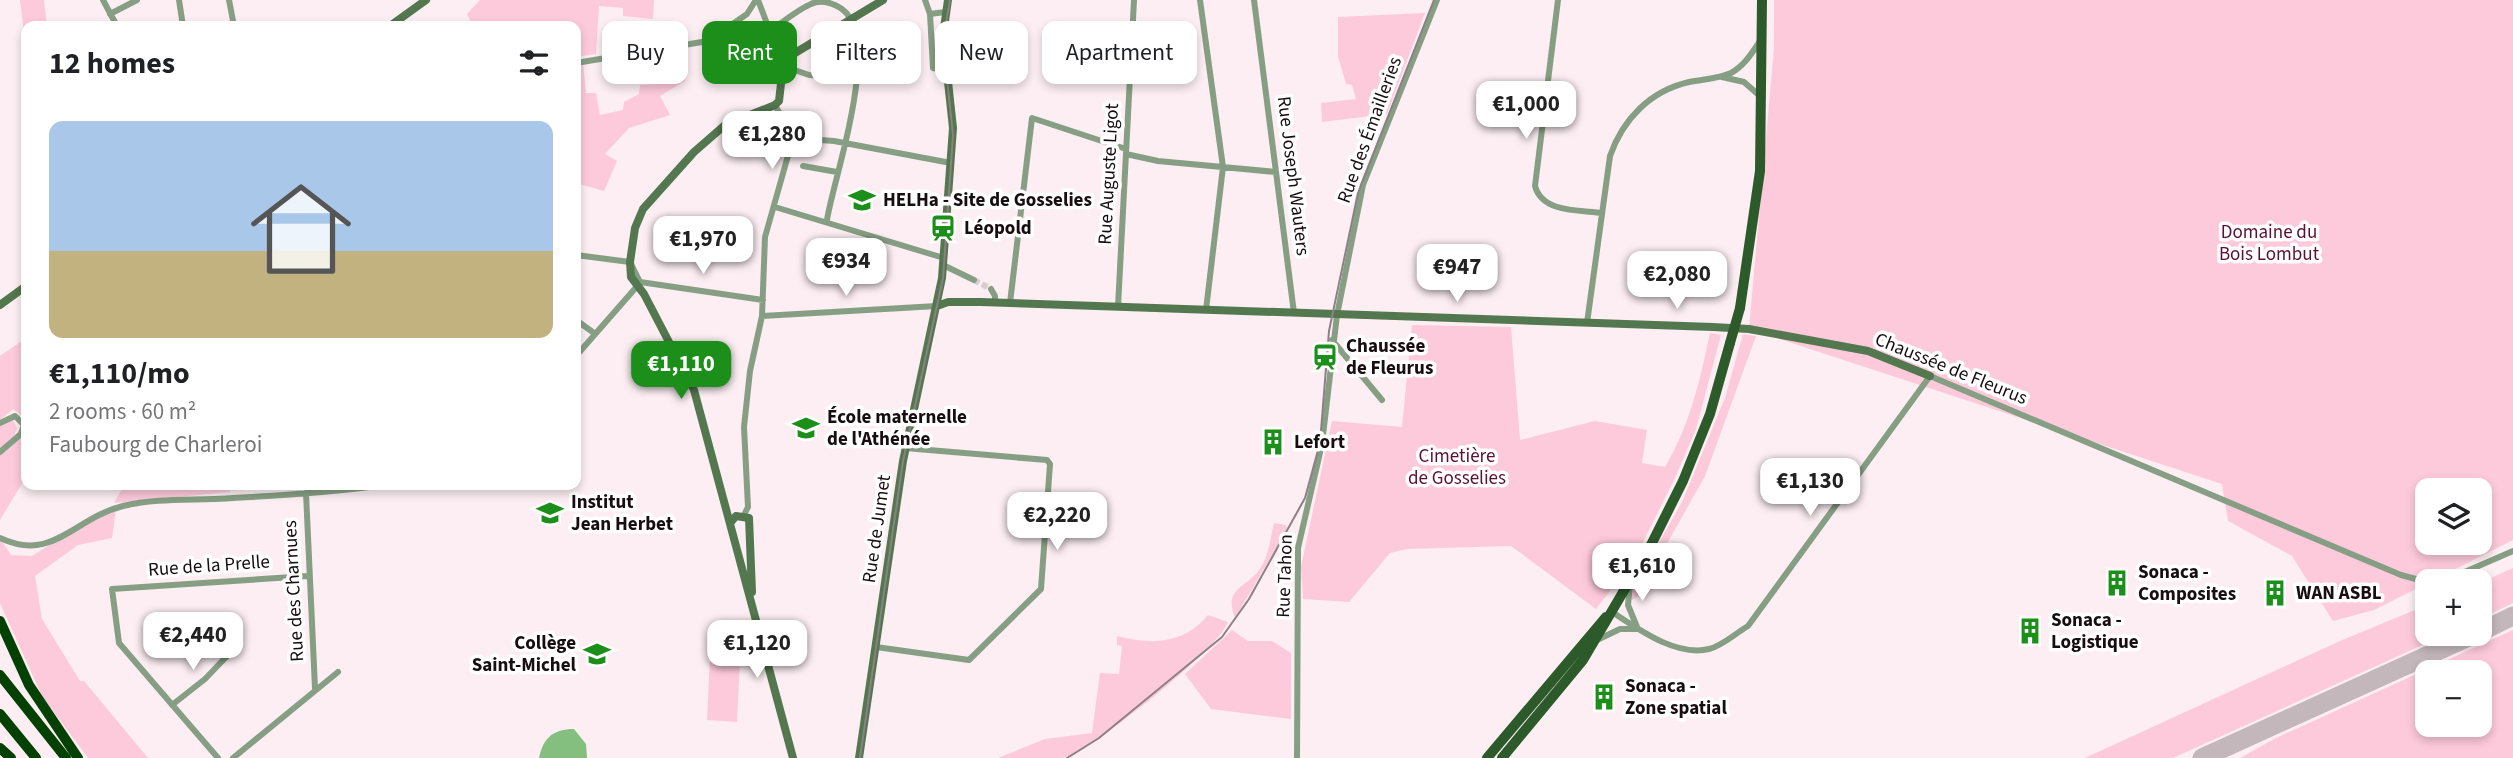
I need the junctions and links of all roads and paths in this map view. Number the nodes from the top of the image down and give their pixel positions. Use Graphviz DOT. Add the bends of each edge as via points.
graph roads {
  1 [pos="103,0"];
  2 [pos="137,0"];
  3 [pos="179,0"];
  4 [pos="229,0"];
  5 [pos="426,0"];
  6 [pos="757,0"];
  7 [pos="883,0"];
  8 [pos="925,0"];
  9 [pos="948,0"];
  10 [pos="1134,0"];
  11 [pos="1200,0"];
  12 [pos="1254,0"];
  13 [pos="1437,0"];
  14 [pos="1558,0"];
  15 [pos="1762,0"];
  16 [pos="945,12"];
  17 [pos="930,14"];
  18 [pos="110,15"];
  19 [pos="114,21"];
  20 [pos="182,21"];
  21 [pos="233,21"];
  22 [pos="397,21"];
  23 [pos="767,21"];
  24 [pos="785,21"];
  25 [pos="850,21"];
  26 [pos="944,21"];
  27 [pos="1763,38"];
  28 [pos="811,41"];
  29 [pos="797,53"];
  30 [pos="581,63"];
  31 [pos="933,68"];
  32 [pos="1720,77"];
  33 [pos="934,78"];
  34 [pos="781,84"];
  35 [pos="858,84"];
  36 [pos="949,84"];
  37 [pos="1762,98"];
  38 [pos="775,105"];
  39 [pos="793,138"];
  40 [pos="845,143"];
  41 [pos="1126,151"];
  42 [pos="951,163"];
  43 [pos="803,166"];
  44 [pos="1223,167"];
  45 [pos="837,172"];
  46 [pos="1276,172"];
  47 [pos="775,207"];
  48 [pos="1602,213"];
  49 [pos="827,220"];
  50 [pos="581,256"];
  51 [pos="630,262"];
  52 [pos="943,262"];
  53 [pos="974,280"];
  54 [pos="639,283"];
  55 [pos="990,289"];
  56 [pos="21,290"];
  57 [pos="763,300"];
  58 [pos="995,302"];
  59 [pos="1011,303"];
  60 [pos="0,305"];
  61 [pos="937,306"];
  62 [pos="1118,307"];
  63 [pos="1206,310"];
  64 [pos="1294,313"];
  65 [pos="1337,315"];
  66 [pos="762,316"];
  67 [pos="1587,323"];
  68 [pos="581,324"];
  69 [pos="594,333"];
  70 [pos="1332,340"];
  71 [pos="581,350"];
  72 [pos="1930,376"];
  73 [pos="1381,400"];
  74 [pos="21,422"];
  75 [pos="0,423"];
  76 [pos="21,434"];
  77 [pos="905,448"];
  78 [pos="0,452"];
  79 [pos="335,490"];
  80 [pos="306,493"];
  81 [pos="735,517"];
  82 [pos="0,538"];
  83 [pos="750,540"];
  84 [pos="735,541"];
  85 [pos="2513,551"];
  86 [pos="2472,569"];
  87 [pos="308,576"];
  88 [pos="2415,579"];
  89 [pos="1630,580"];
  90 [pos="1612,612"];
  91 [pos="0,621"];
  92 [pos="1638,629"];
  93 [pos="1596,641"];
  94 [pos="876,647"];
  95 [pos="229,654"];
  96 [pos="338,672"];
  97 [pos="0,675"];
  98 [pos="315,688"];
  99 [pos="172,705"];
  100 [pos="0,714"];
  101 [pos="0,748"];
  102 [pos="10,758"];
  103 [pos="36,758"];
  104 [pos="66,758"];
  105 [pos="78,758"];
  106 [pos="218,758"];
  107 [pos="233,758"];
  108 [pos="795,758"];
  109 [pos="859,758"];
  110 [pos="1297,758"];
  111 [pos="1487,758"];
  112 [pos="1502,758"];
  1 -- 18 [label="street"];
  2 -- 18 [label="street"];
  3 -- 20 [label="street"];
  4 -- 21 [label="street"];
  5 -- 22 [label="main road"];
  6 -- 23 [label="street"];
  6 -- 30 [label="street" via="747,15 709,41"];
  7 -- 25 [label="main road"];
  8 -- 17 [label="street"];
  9 -- 16 [label="main road, Rue de Jumet"];
  10 -- 41 [label="street, Rue Auguste Ligot"];
  11 -- 44 [label="street"];
  12 -- 46 [label="street, Rue Joseph Wauters"];
  13 -- 65 [label="street, Rue des Émailleries" via="1363,185"];
  14 -- 48 [label="street" via="1535,186 1538,196 1552,206"];
  15 -- 27 [label="main road"];
  16 -- 17 [label="street"];
  16 -- 26 [label="main road, Rue de Jumet"];
  17 -- 31 [label="street"];
  18 -- 19 [label="street"];
  24 -- 25 [label="street" via="821,2 843,8"];
  27 -- 32 [label="street" via="1738,68"];
  27 -- 37 [label="main road"];
  28 -- 29 [label="main road"];
  31 -- 33 [label="street"];
  32 -- 37 [label="street" via="1744,82"];
  32 -- 48 [label="street" via="1672,87 1640,106 1611,156"];
  34 -- 38 [label="main road"];
  35 -- 40 [label="street"];
  36 -- 42 [label="main road, Rue de Jumet"];
  37 -- 89 [label="main road, bridge" via="1760,171 1740,308 1710,414 1683,481"];
  38 -- 39 [label="street"];
  38 -- 51 [label="main road" via="715,132 643,209"];
  39 -- 40 [label="street"];
  39 -- 47 [label="street"];
  40 -- 42 [label="street"];
  40 -- 45 [label="street"];
  41 -- 44 [label="street" via="1158,161"];
  41 -- 59 [label="street" via="1032,118"];
  41 -- 62 [label="street, Rue Auguste Ligot"];
  42 -- 52 [label="main road, Rue de Jumet"];
  43 -- 45 [label="street"];
  44 -- 46 [label="street"];
  44 -- 63 [label="street"];
  45 -- 49 [label="street"];
  46 -- 64 [label="street, Rue Joseph Wauters"];
  47 -- 49 [label="street"];
  47 -- 57 [label="street" via="765,237"];
  48 -- 67 [label="street"];
  49 -- 52 [label="street"];
  50 -- 51 [label="street"];
  51 -- 54 [label="main road" via="631,277"];
  52 -- 53 [label="street"];
  52 -- 61 [label="main road, Rue de Jumet"];
  54 -- 57 [label="street"];
  54 -- 69 [label="street"];
  54 -- 81 [label="main road" via="691,384"];
  55 -- 58 [label="street"];
  56 -- 60 [label="main road"];
  57 -- 66 [label="street"];
  58 -- 59 [label="main road, Chaussée de Fleurus"];
  58 -- 61 [label="main road, Chaussée de Fleurus"];
  59 -- 62 [label="main road, Chaussée de Fleurus"];
  61 -- 66 [label="street"];
  61 -- 77 [label="main road, Rue de Jumet"];
  62 -- 63 [label="main road, Chaussée de Fleurus"];
  63 -- 64 [label="main road, Chaussée de Fleurus"];
  64 -- 65 [label="main road, Chaussée de Fleurus"];
  65 -- 67 [label="main road, Chaussée de Fleurus"];
  65 -- 70 [label="street, Rue Tahon"];
  66 -- 81 [label="street" via="746,413 748,507"];
  67 -- 72 [label="main road, Chaussée de Fleurus" via="1749,329 1868,351"];
  68 -- 69 [label="street"];
  69 -- 71 [label="street"];
  70 -- 73 [label="street"];
  70 -- 110 [label="street, Rue Tahon" via="1322,444 1298,548"];
  72 -- 88 [label="street, Chaussée de Fleurus"];
  72 -- 92 [label="street" via="1748,626 1709,649 1680,648"];
  74 -- 75 [label="street" via="15,416"];
  76 -- 78 [label="street"];
  77 -- 94 [label="main road, Rue de Jumet"];
  77 -- 94 [label="street" via="1047,460 1041,589 969,660"];
  79 -- 80 [label="street"];
  80 -- 82 [label="street" via="145,502 105,511 45,545 16,546"];
  80 -- 87 [label="street, Rue des Charnues"];
  81 -- 83 [label="main road" via="749,518"];
  81 -- 84 [label="main road"];
  83 -- 84 [label="main road"];
  83 -- 108 [label="main road" via="751,586"];
  84 -- 108 [label="main road"];
  85 -- 86 [label="street"];
  87 -- 98 [label="street, Rue des Charnues"];
  87 -- 99 [label="street, Rue de la Prelle" via="112,589 119,643"];
  89 -- 90 [label="main road"];
  89 -- 92 [label="street" via="1628,605"];
  90 -- 92 [label="street"];
  90 -- 93 [label="main road"];
  90 -- 111 [label="main road"];
  91 -- 105 [label="highway" via="38,702"];
  92 -- 93 [label="street" via="1620,629"];
  93 -- 112 [label="main road"];
  94 -- 109 [label="main road, Rue de Jumet"];
  95 -- 99 [label="street"];
  96 -- 98 [label="street"];
  97 -- 104 [label="highway"];
  98 -- 107 [label="street"];
  99 -- 106 [label="street"];
  100 -- 103 [label="highway"];
  101 -- 102 [label="highway"];
}
